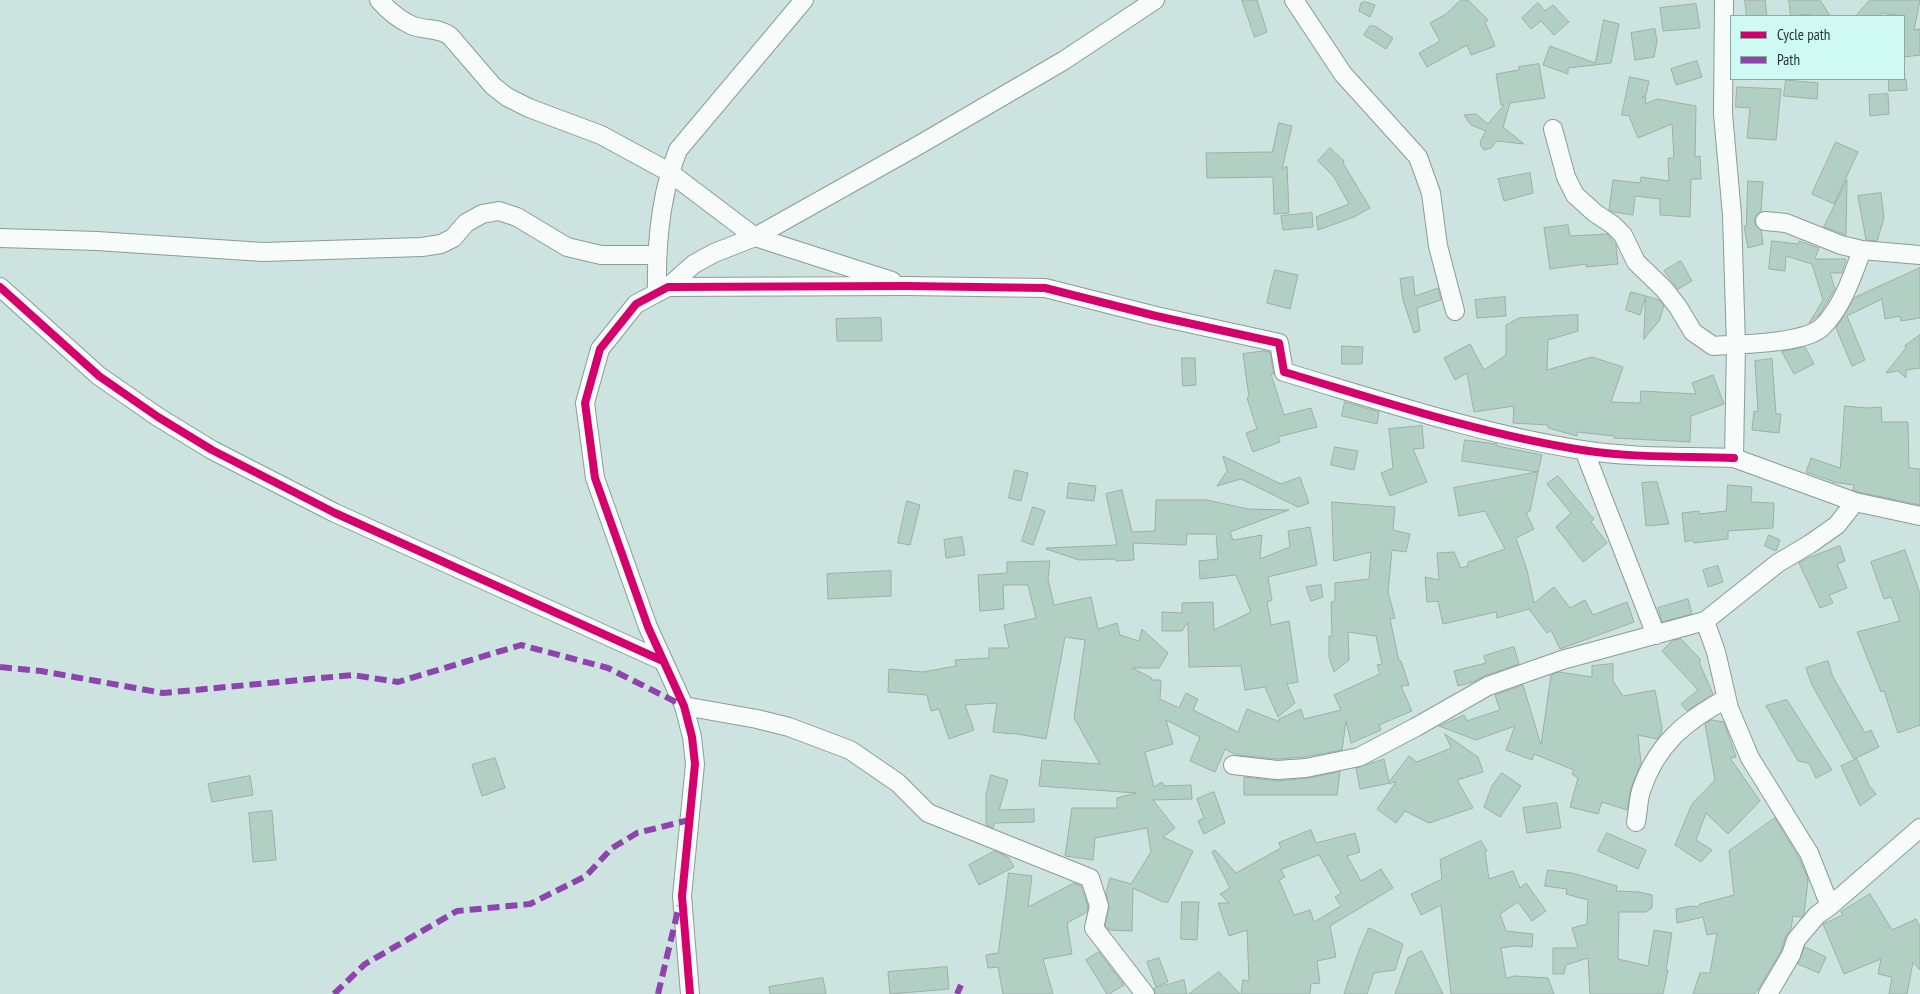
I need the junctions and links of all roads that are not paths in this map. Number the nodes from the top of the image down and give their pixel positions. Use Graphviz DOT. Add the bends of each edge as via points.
graph roads {
  1 [pos="378,0"];
  2 [pos="804,0"];
  3 [pos="1155,0"];
  4 [pos="1294,0"];
  5 [pos="1724,0"];
  6 [pos="1553,129"];
  7 [pos="669,172"];
  8 [pos="1765,221"];
  9 [pos="755,237"];
  10 [pos="0,238"];
  11 [pos="1862,250"];
  12 [pos="1920,254"];
  13 [pos="656,255"];
  14 [pos="0,286"];
  15 [pos="907,286"];
  16 [pos="663,290"];
  17 [pos="1455,311"];
  18 [pos="1736,344"];
  19 [pos="1584,450"];
  20 [pos="1734,458"];
  21 [pos="1855,502"];
  22 [pos="1920,516"];
  23 [pos="1705,621"];
  24 [pos="1656,635"];
  25 [pos="663,661"];
  26 [pos="1726,699"];
  27 [pos="684,706"];
  28 [pos="1233,765"];
  29 [pos="1636,822"];
  30 [pos="1920,828"];
  31 [pos="1830,906"];
  32 [pos="690,994"];
  33 [pos="1145,994"];
  34 [pos="1768,994"];
  1 -- 7 [label="street" via="410,25 442,30 450,36 493,86 507,97 601,135"];
  2 -- 7 [label="street" via="678,150"];
  3 -- 9 [label="street" via="1063,61"];
  4 -- 17 [label="street" via="1343,74 1418,156 1431,193 1438,246"];
  5 -- 18 [label="street" via="1723,114 1732,215"];
  6 -- 18 [label="street" via="1566,177 1575,195 1624,235 1636,262 1664,289 1693,332 1713,346"];
  7 -- 9 [label="street"];
  7 -- 13 [label="street"];
  8 -- 11 [label="street" via="1786,223"];
  9 -- 15 [label="street"];
  9 -- 16 [label="street" via="714,252"];
  10 -- 13 [label="street" via="263,252 422,247 441,244 453,238 466,223 482,214 499,211 517,217 567,247 601,255"];
  11 -- 12 [label="street"];
  11 -- 18 [label="street" via="1850,283 1829,320 1819,329 1784,341"];
  13 -- 16 [label="street"];
  14 -- 25 [label="street" via="99,376 212,450 335,513"];
  15 -- 16 [label="street"];
  15 -- 19 [label="street" via="1045,288 1279,343 1284,372 1514,438"];
  16 -- 25 [label="street" via="636,304 600,349 586,403 596,478"];
  18 -- 20 [label="street"];
  19 -- 20 [label="street"];
  19 -- 24 [label="street"];
  20 -- 21 [label="street"];
  21 -- 22 [label="street"];
  21 -- 23 [label="street" via="1837,525 1778,563"];
  23 -- 24 [label="street"];
  23 -- 26 [label="street" via="1716,652"];
  24 -- 28 [label="street" via="1562,660 1488,686 1359,757 1296,769"];
  25 -- 27 [label="street"];
  26 -- 29 [label="street" via="1696,716 1663,746 1641,792"];
  26 -- 31 [label="street" via="1750,758 1809,853"];
  27 -- 32 [label="street" via="695,764 682,896"];
  27 -- 33 [label="street" via="789,727 850,750 898,783 928,813 1090,878 1099,906 1094,928"];
  30 -- 31 [label="street"];
  31 -- 34 [label="street" via="1817,915 1796,940"];
}
